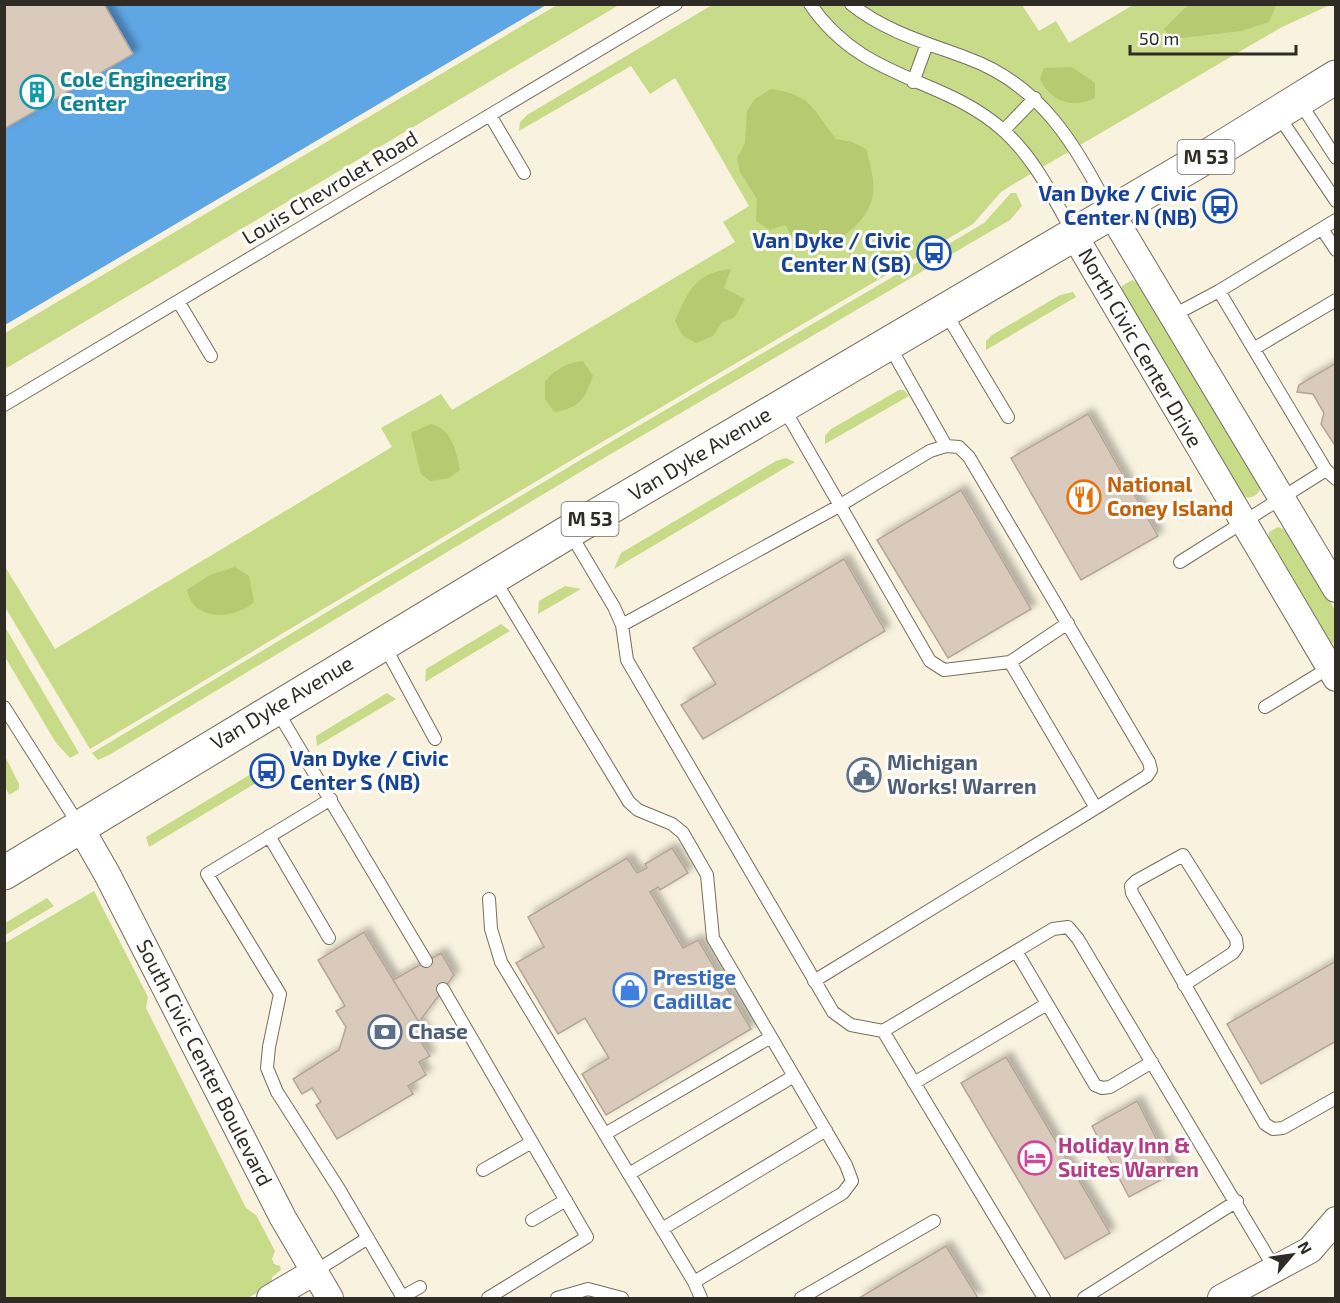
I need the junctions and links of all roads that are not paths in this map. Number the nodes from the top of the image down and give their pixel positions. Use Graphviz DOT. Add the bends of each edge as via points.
graph roads {
  1 [pos="676,4"];
  2 [pos="810,4"];
  3 [pos="851,4"];
  4 [pos="927,44"];
  5 [pos="1335,77"];
  6 [pos="913,82"];
  7 [pos="1035,99"];
  8 [pos="1287,106"];
  9 [pos="490,115"];
  10 [pos="1004,130"];
  11 [pos="1335,158"];
  12 [pos="524,173"];
  13 [pos="1335,201"];
  14 [pos="1111,213"];
  15 [pos="1335,220"];
  16 [pos="1322,229"];
  17 [pos="1074,235"];
  18 [pos="1335,250"];
  19 [pos="1220,291"];
  20 [pos="1335,300"];
  21 [pos="178,301"];
  22 [pos="944,311"];
  23 [pos="1172,316"];
  24 [pos="889,344"];
  25 [pos="1255,348"];
  26 [pos="211,356"];
  27 [pos="4,405"];
  28 [pos="782,405"];
  29 [pos="1008,417"];
  30 [pos="946,446"];
  31 [pos="1326,470"];
  32 [pos="1335,479"];
  33 [pos="1281,499"];
  34 [pos="839,506"];
  35 [pos="1243,523"];
  36 [pos="570,531"];
  37 [pos="1180,562"];
  38 [pos="493,578"];
  39 [pos="1335,589"];
  40 [pos="1068,623"];
  41 [pos="622,626"];
  42 [pos="383,643"];
  43 [pos="1010,662"];
  44 [pos="1333,670"];
  45 [pos="4,707"];
  46 [pos="1265,707"];
  47 [pos="275,708"];
  48 [pos="435,739"];
  49 [pos="331,799"];
  50 [pos="1096,808"];
  51 [pos="80,827"];
  52 [pos="269,836"];
  53 [pos="4,873"];
  54 [pos="489,899"];
  55 [pos="329,938"];
  56 [pos="1016,951"];
  57 [pos="426,961"];
  58 [pos="814,981"];
  59 [pos="1184,985"];
  60 [pos="443,989"];
  61 [pos="1047,1004"];
  62 [pos="883,1031"];
  63 [pos="771,1037"];
  64 [pos="1152,1062"];
  65 [pos="794,1076"];
  66 [pos="914,1083"];
  67 [pos="1335,1098"];
  68 [pos="826,1130"];
  69 [pos="605,1134"];
  70 [pos="532,1142"];
  71 [pos="483,1170"];
  72 [pos="629,1174"];
  73 [pos="566,1200"];
  74 [pos="1237,1201"];
  75 [pos="1335,1220"];
  76 [pos="532,1221"];
  77 [pos="934,1221"];
  78 [pos="662,1229"];
  79 [pos="368,1238"];
  80 [pos="1310,1250"];
  81 [pos="1335,1252"];
  82 [pos="1275,1269"];
  83 [pos="314,1272"];
  84 [pos="694,1282"];
  85 [pos="420,1287"];
  86 [pos="403,1298"];
  87 [pos="270,1299"];
  88 [pos="330,1299"];
  89 [pos="488,1299"];
  90 [pos="557,1299"];
  91 [pos="622,1299"];
  92 [pos="701,1299"];
  93 [pos="801,1299"];
  94 [pos="1044,1299"];
  95 [pos="1084,1299"];
  96 [pos="1221,1299"];
  1 -- 9 [label="lane, Louis Chevrolet Road"];
  2 -- 6 [label="lane" via="852,49"];
  3 -- 4 [label="lane" via="895,31"];
  4 -- 6 [label="lane"];
  4 -- 7 [label="lane" via="988,66"];
  5 -- 8 [label="main road, Van Dyke Avenue / M 53"];
  6 -- 10 [label="lane" via="955,98"];
  7 -- 10 [label="lane"];
  7 -- 14 [label="lane" via="1078,150"];
  8 -- 11 [label="lane"];
  8 -- 13 [label="lane"];
  8 -- 14 [label="main road, Van Dyke Avenue / M 53"];
  9 -- 12 [label="lane"];
  9 -- 21 [label="lane, Louis Chevrolet Road"];
  10 -- 17 [label="lane" via="1033,164"];
  14 -- 17 [label="main road, Van Dyke Avenue / M 53"];
  14 -- 23 [label="street, North Civic Center Drive"];
  15 -- 16 [label="lane"];
  16 -- 18 [label="lane"];
  16 -- 19 [label="lane"];
  17 -- 22 [label="main road, Van Dyke Avenue / M 53"];
  17 -- 35 [label="street, North Civic Center Drive"];
  19 -- 23 [label="lane"];
  19 -- 25 [label="lane"];
  20 -- 25 [label="lane"];
  21 -- 26 [label="lane"];
  21 -- 27 [label="lane, Louis Chevrolet Road"];
  22 -- 24 [label="main road, Van Dyke Avenue / M 53"];
  22 -- 29 [label="lane"];
  23 -- 33 [label="street, North Civic Center Drive"];
  24 -- 28 [label="main road, Van Dyke Avenue / M 53"];
  24 -- 30 [label="lane"];
  25 -- 31 [label="lane"];
  28 -- 34 [label="lane"];
  28 -- 36 [label="main road, Van Dyke Avenue / M 53"];
  30 -- 34 [label="lane" via="930,451"];
  30 -- 40 [label="lane" via="959,447 969,457"];
  31 -- 32 [label="lane"];
  31 -- 33 [label="lane"];
  33 -- 35 [label="lane"];
  33 -- 39 [label="street, North Civic Center Drive"];
  34 -- 41 [label="lane"];
  34 -- 43 [label="lane" via="930,661 944,670"];
  35 -- 37 [label="lane"];
  35 -- 44 [label="street, North Civic Center Drive"];
  36 -- 38 [label="main road, Van Dyke Avenue / M 53"];
  36 -- 41 [label="lane"];
  38 -- 42 [label="main road, Van Dyke Avenue / M 53"];
  38 -- 63 [label="lane" via="629,802 683,833 707,875 713,938"];
  40 -- 43 [label="lane"];
  40 -- 50 [label="lane" via="1149,762 1147,776"];
  41 -- 58 [label="lane" via="627,660"];
  42 -- 47 [label="main road, Van Dyke Avenue / M 53"];
  42 -- 48 [label="lane"];
  43 -- 50 [label="lane"];
  44 -- 46 [label="lane"];
  45 -- 51 [label="lane"];
  47 -- 49 [label="lane"];
  47 -- 51 [label="main road, Van Dyke Avenue / M 53"];
  49 -- 52 [label="lane"];
  49 -- 57 [label="lane"];
  50 -- 58 [label="lane"];
  51 -- 53 [label="main road, Van Dyke Avenue / M 53"];
  51 -- 83 [label="street, South Civic Center Boulevard"];
  52 -- 55 [label="lane"];
  52 -- 79 [label="lane" via="207,874 280,994 267,1068 277,1092"];
  54 -- 69 [label="lane" via="491,929 501,962"];
  56 -- 61 [label="lane"];
  56 -- 62 [label="lane"];
  56 -- 64 [label="lane" via="1053,929 1068,927"];
  58 -- 62 [label="lane" via="833,1012 850,1025"];
  59 -- 59 [label="lane" via="1237,947 1236,939 1184,855 1131,886"];
  59 -- 67 [label="lane" via="1265,1124 1273,1130"];
  60 -- 70 [label="lane"];
  61 -- 64 [label="lane" via="1095,1084 1102,1088"];
  61 -- 66 [label="lane"];
  62 -- 66 [label="lane"];
  63 -- 65 [label="lane"];
  63 -- 69 [label="lane"];
  64 -- 74 [label="lane"];
  65 -- 68 [label="lane"];
  65 -- 72 [label="lane"];
  66 -- 94 [label="lane"];
  68 -- 78 [label="lane"];
  68 -- 84 [label="lane" via="852,1181 843,1193"];
  69 -- 72 [label="lane"];
  70 -- 71 [label="lane"];
  70 -- 73 [label="lane"];
  72 -- 78 [label="lane"];
  73 -- 76 [label="lane"];
  73 -- 89 [label="lane" via="587,1237"];
  74 -- 82 [label="lane"];
  74 -- 95 [label="lane"];
  75 -- 80 [label="street"];
  77 -- 93 [label="lane"];
  78 -- 84 [label="lane"];
  79 -- 83 [label="lane"];
  79 -- 86 [label="lane"];
  80 -- 81 [label="street"];
  80 -- 82 [label="street"];
  82 -- 96 [label="street"];
  83 -- 87 [label="street"];
  83 -- 88 [label="street, South Civic Center Boulevard"];
  84 -- 92 [label="lane"];
  85 -- 86 [label="lane"];
  90 -- 91 [label="lane" via="588,1288"];
}
